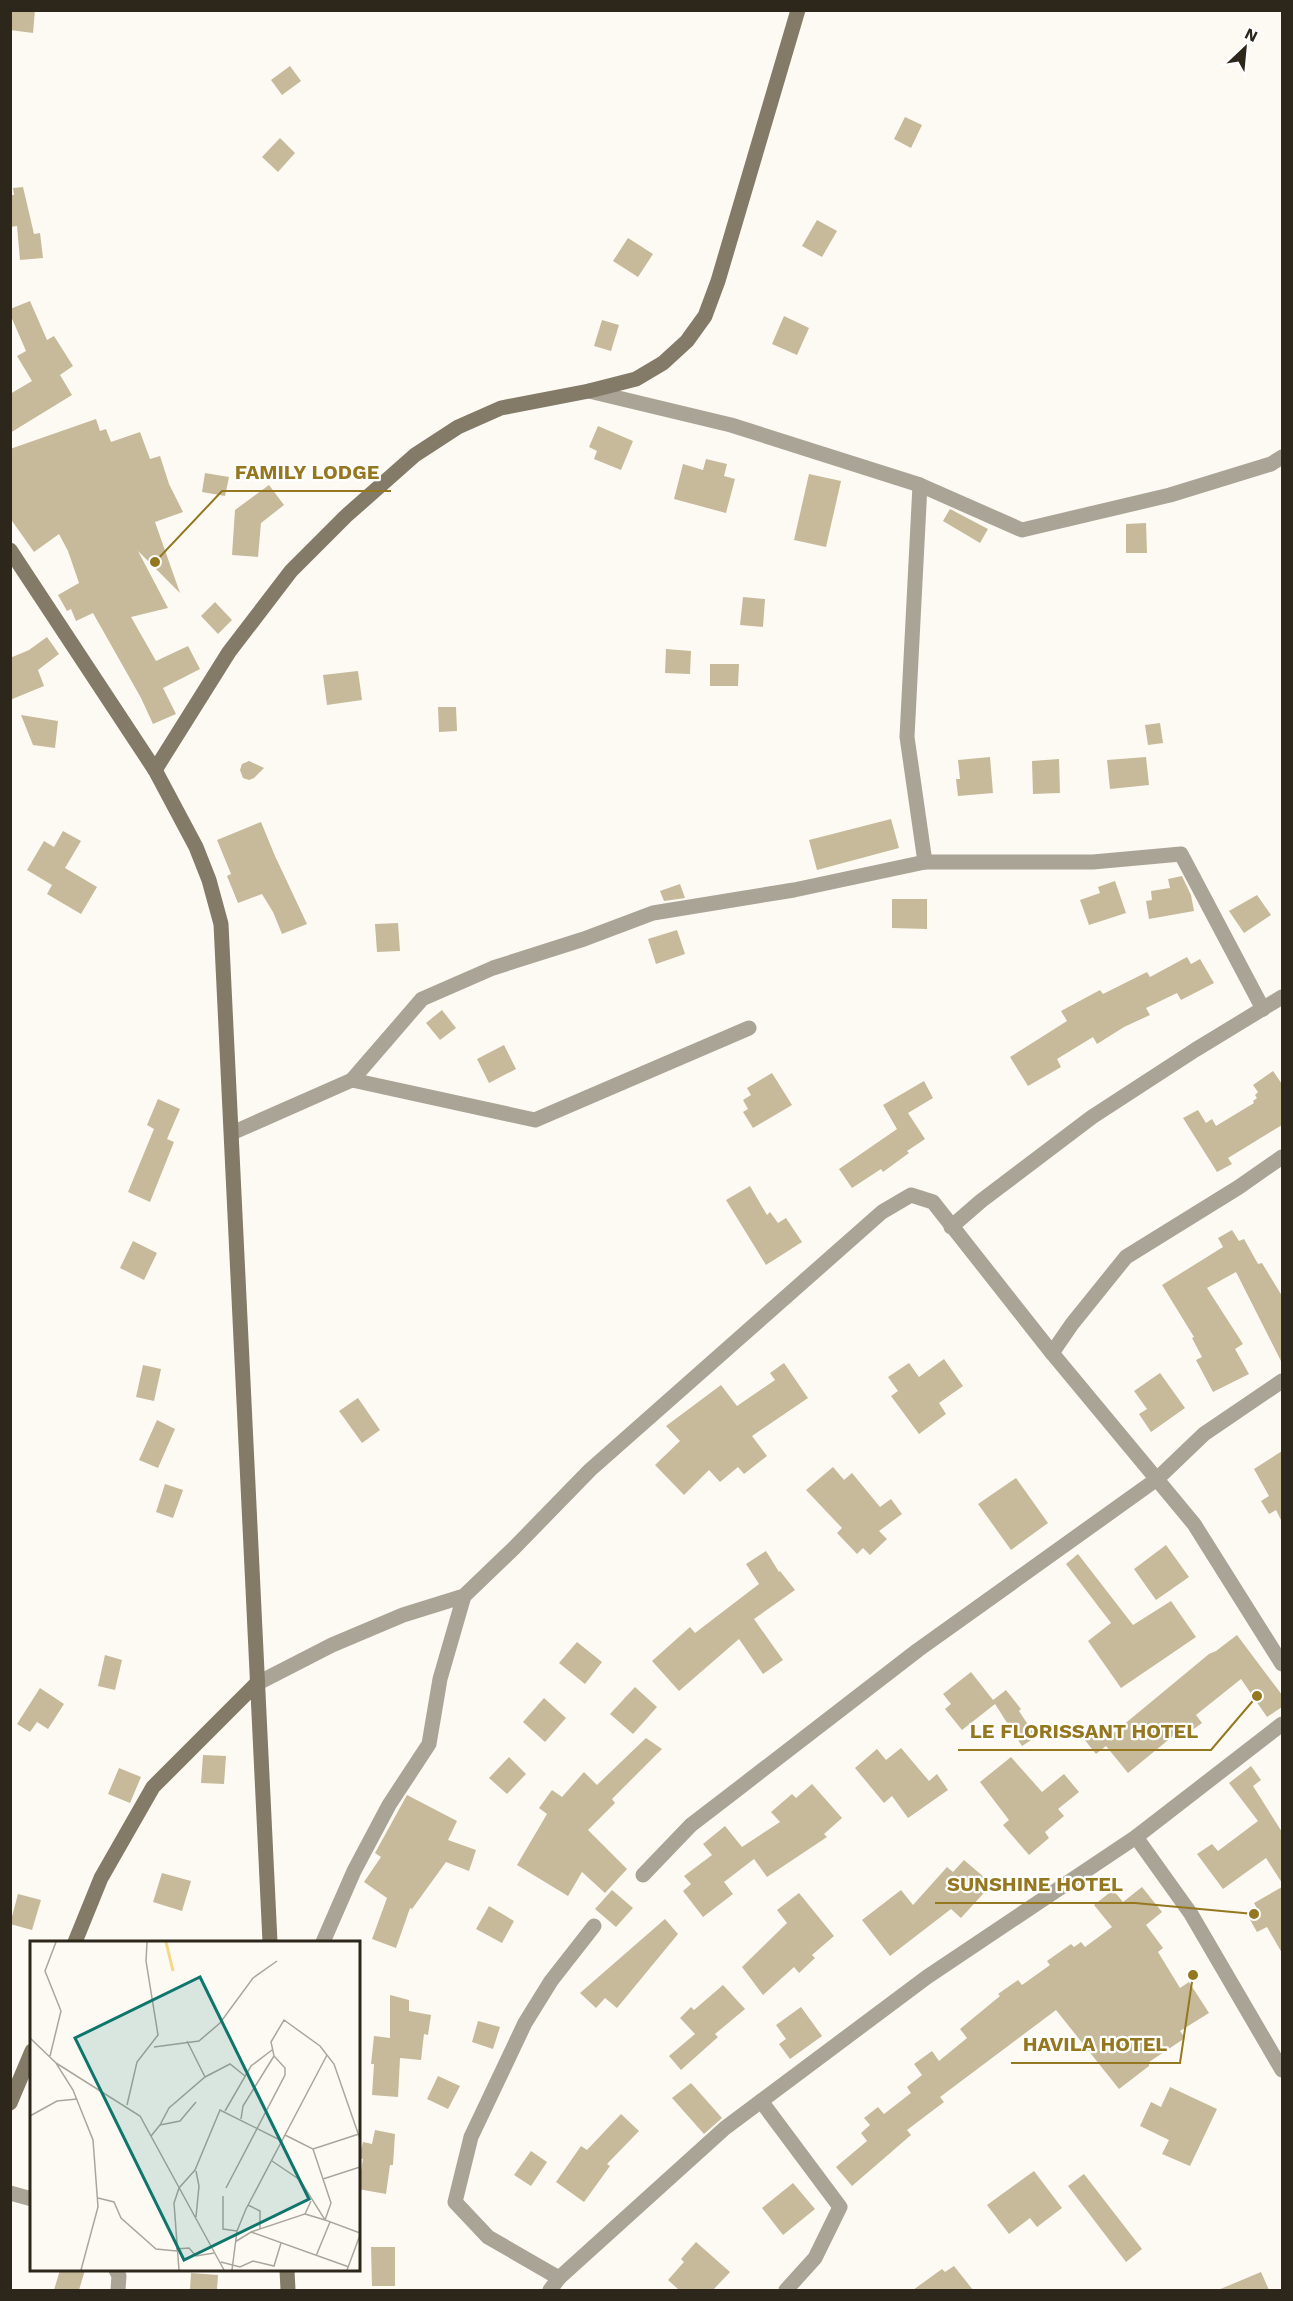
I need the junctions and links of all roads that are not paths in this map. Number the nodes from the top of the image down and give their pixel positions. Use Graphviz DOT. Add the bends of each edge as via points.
graph roads {
  1 [pos="798,10"];
  2 [pos="589,391"];
  3 [pos="1282,457"];
  4 [pos="920,485"];
  5 [pos="10,549"];
  6 [pos="154,770"];
  7 [pos="925,862"];
  8 [pos="1282,997"];
  9 [pos="1263,1009"];
  10 [pos="749,1028"];
  11 [pos="352,1080"];
  12 [pos="232,1133"];
  13 [pos="1282,1157"];
  14 [pos="951,1227"];
  15 [pos="1052,1353"];
  16 [pos="1282,1381"];
  17 [pos="1157,1479"];
  18 [pos="464,1596"];
  19 [pos="1282,1664"];
  20 [pos="256,1684"];
  21 [pos="1282,1724"];
  22 [pos="1136,1838"];
  23 [pos="642,1875"];
  24 [pos="594,1926"];
  25 [pos="75,1941"];
  26 [pos="270,1941"];
  27 [pos="323,1941"];
  28 [pos="30,2056"];
  29 [pos="1282,2070"];
  30 [pos="761,2101"];
  31 [pos="10,2103"];
  32 [pos="10,2193"];
  33 [pos="30,2198"];
  34 [pos="116,2271"];
  35 [pos="287,2271"];
  36 [pos="555,2284"];
  37 [pos="118,2290"];
  38 [pos="288,2290"];
  39 [pos="786,2290"];
  1 -- 2 [label="main road" via="705,316 687,341 663,363 636,379"];
  2 -- 4 [label="street" via="731,425"];
  2 -- 6 [label="main road" via="501,408 458,427 415,455 291,571 229,652"];
  3 -- 4 [label="street" via="1271,464 1170,495 1022,530"];
  4 -- 7 [label="street" via="907,737"];
  5 -- 6 [label="main road"];
  6 -- 12 [label="main road" via="196,847 221,924"];
  7 -- 9 [label="street" via="1093,862 1181,854"];
  7 -- 11 [label="street" via="794,890 653,913 493,968 422,999"];
  8 -- 9 [label="street"];
  9 -- 14 [label="street" via="1092,1117"];
  10 -- 11 [label="street" via="535,1120"];
  11 -- 12 [label="street"];
  12 -- 20 [label="main road"];
  13 -- 15 [label="street" via="1126,1257"];
  14 -- 15 [label="street"];
  14 -- 18 [label="street" via="933,1202 911,1195 882,1212 590,1470"];
  15 -- 17 [label="street"];
  16 -- 17 [label="street" via="1204,1434"];
  17 -- 19 [label="street" via="1194,1524"];
  17 -- 23 [label="street" via="918,1650 691,1825"];
  18 -- 20 [label="street" via="353,1636"];
  18 -- 27 [label="street" via="441,1679 429,1744 354,1871"];
  20 -- 25 [label="main road" via="153,1787 101,1878"];
  20 -- 26 [label="main road"];
  21 -- 22 [label="street"];
  22 -- 29 [label="street" via="1191,1914"];
  22 -- 30 [label="street" via="927,1977"];
  24 -- 36 [label="street" via="550,1981 525,2023 471,2137 455,2202 488,2237"];
  28 -- 31 [label="main road"];
  30 -- 36 [label="street" via="725,2128"];
  30 -- 39 [label="street" via="840,2207 815,2258"];
  32 -- 33 [label="street"];
  34 -- 37 [label="street"];
  35 -- 38 [label="main road"];
}
